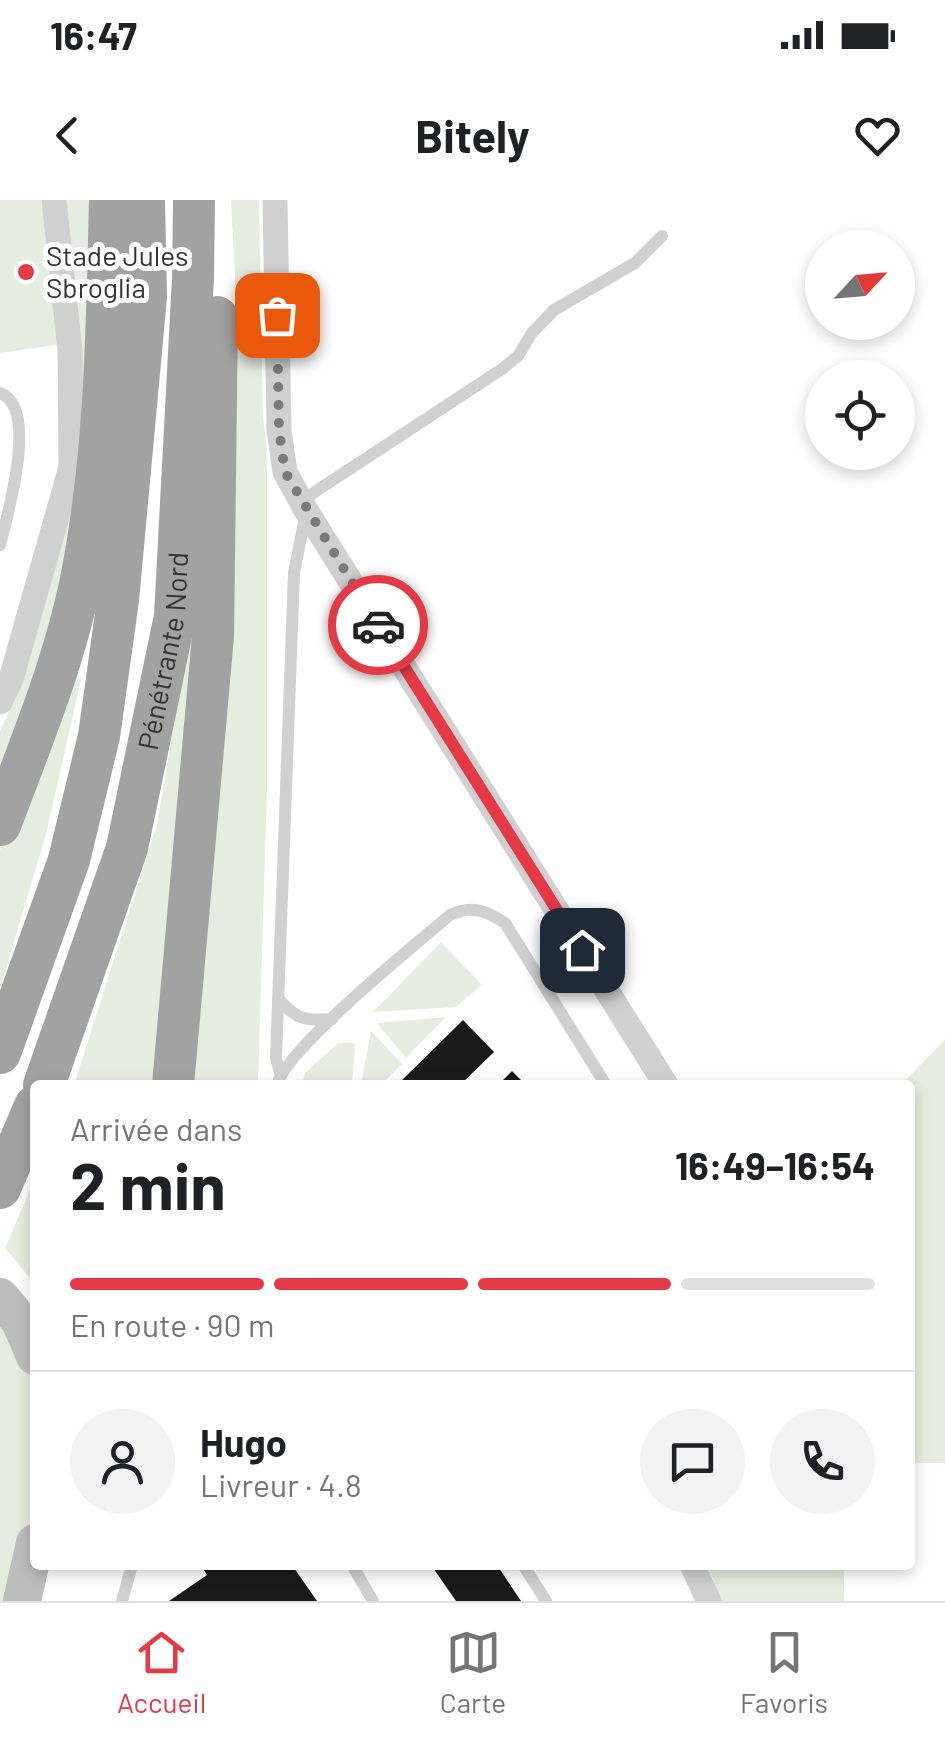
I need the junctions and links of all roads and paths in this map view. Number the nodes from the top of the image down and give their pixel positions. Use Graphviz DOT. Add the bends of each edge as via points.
graph roads {
  1 [pos="54,200"];
  2 [pos="110,200"];
  3 [pos="144,200"];
  4 [pos="194,200"];
  5 [pos="210,200"];
  6 [pos="275,200"];
  7 [pos="662,236"];
  8 [pos="0,393"];
  9 [pos="304,506"];
  10 [pos="0,545"];
  11 [pos="0,702"];
  12 [pos="0,825"];
  13 [pos="280,1000"];
  14 [pos="332,1019"];
  15 [pos="0,1053"];
  16 [pos="279,1079"];
  17 [pos="46,1080"];
  18 [pos="172,1080"];
  19 [pos="603,1080"];
  20 [pos="663,1080"];
  21 [pos="30,1118"];
  22 [pos="0,1188"];
  23 [pos="0,1276"];
  24 [pos="24,1322"];
  25 [pos="30,1565"];
  26 [pos="45,1570"];
  27 [pos="131,1570"];
  28 [pos="355,1570"];
  29 [pos="525,1570"];
  30 [pos="694,1570"];
  31 [pos="22,1601"];
  32 [pos="36,1601"];
  33 [pos="122,1601"];
  34 [pos="373,1601"];
  35 [pos="546,1601"];
  36 [pos="710,1601"];
  1 -- 11 [label="street" via="70,350 71,467"];
  2 -- 12 [label="highway" via="105,389 84,566 49,695"];
  3 -- 15 [label="highway, Pénétrante Nord" via="146,297 99,736 69,860"];
  4 -- 17 [label="highway, Pénétrante Nord" via="175,616 128,848"];
  5 -- 18 [label="highway" via="218,335 213,636"];
  6 -- 9 [label="street" via="279,430 285,472"];
  7 -- 9 [label="lane" via="635,263 554,310 502,369"];
  8 -- 10 [label="lane" via="16,405 21,422"];
  9 -- 13 [label="lane" via="294,573"];
  9 -- 20 [label="street"];
  13 -- 14 [label="lane" via="305,1021"];
  13 -- 16 [label="lane"];
  14 -- 16 [label="lane"];
  14 -- 19 [label="lane" via="450,915 473,908 505,923"];
  21 -- 22 [label="highway"];
  23 -- 24 [label="main road"];
  25 -- 31 [label="main road"];
  26 -- 32 [label="main road"];
  27 -- 33 [label="lane"];
  28 -- 34 [label="lane"];
  29 -- 35 [label="lane"];
  30 -- 36 [label="street"];
}
